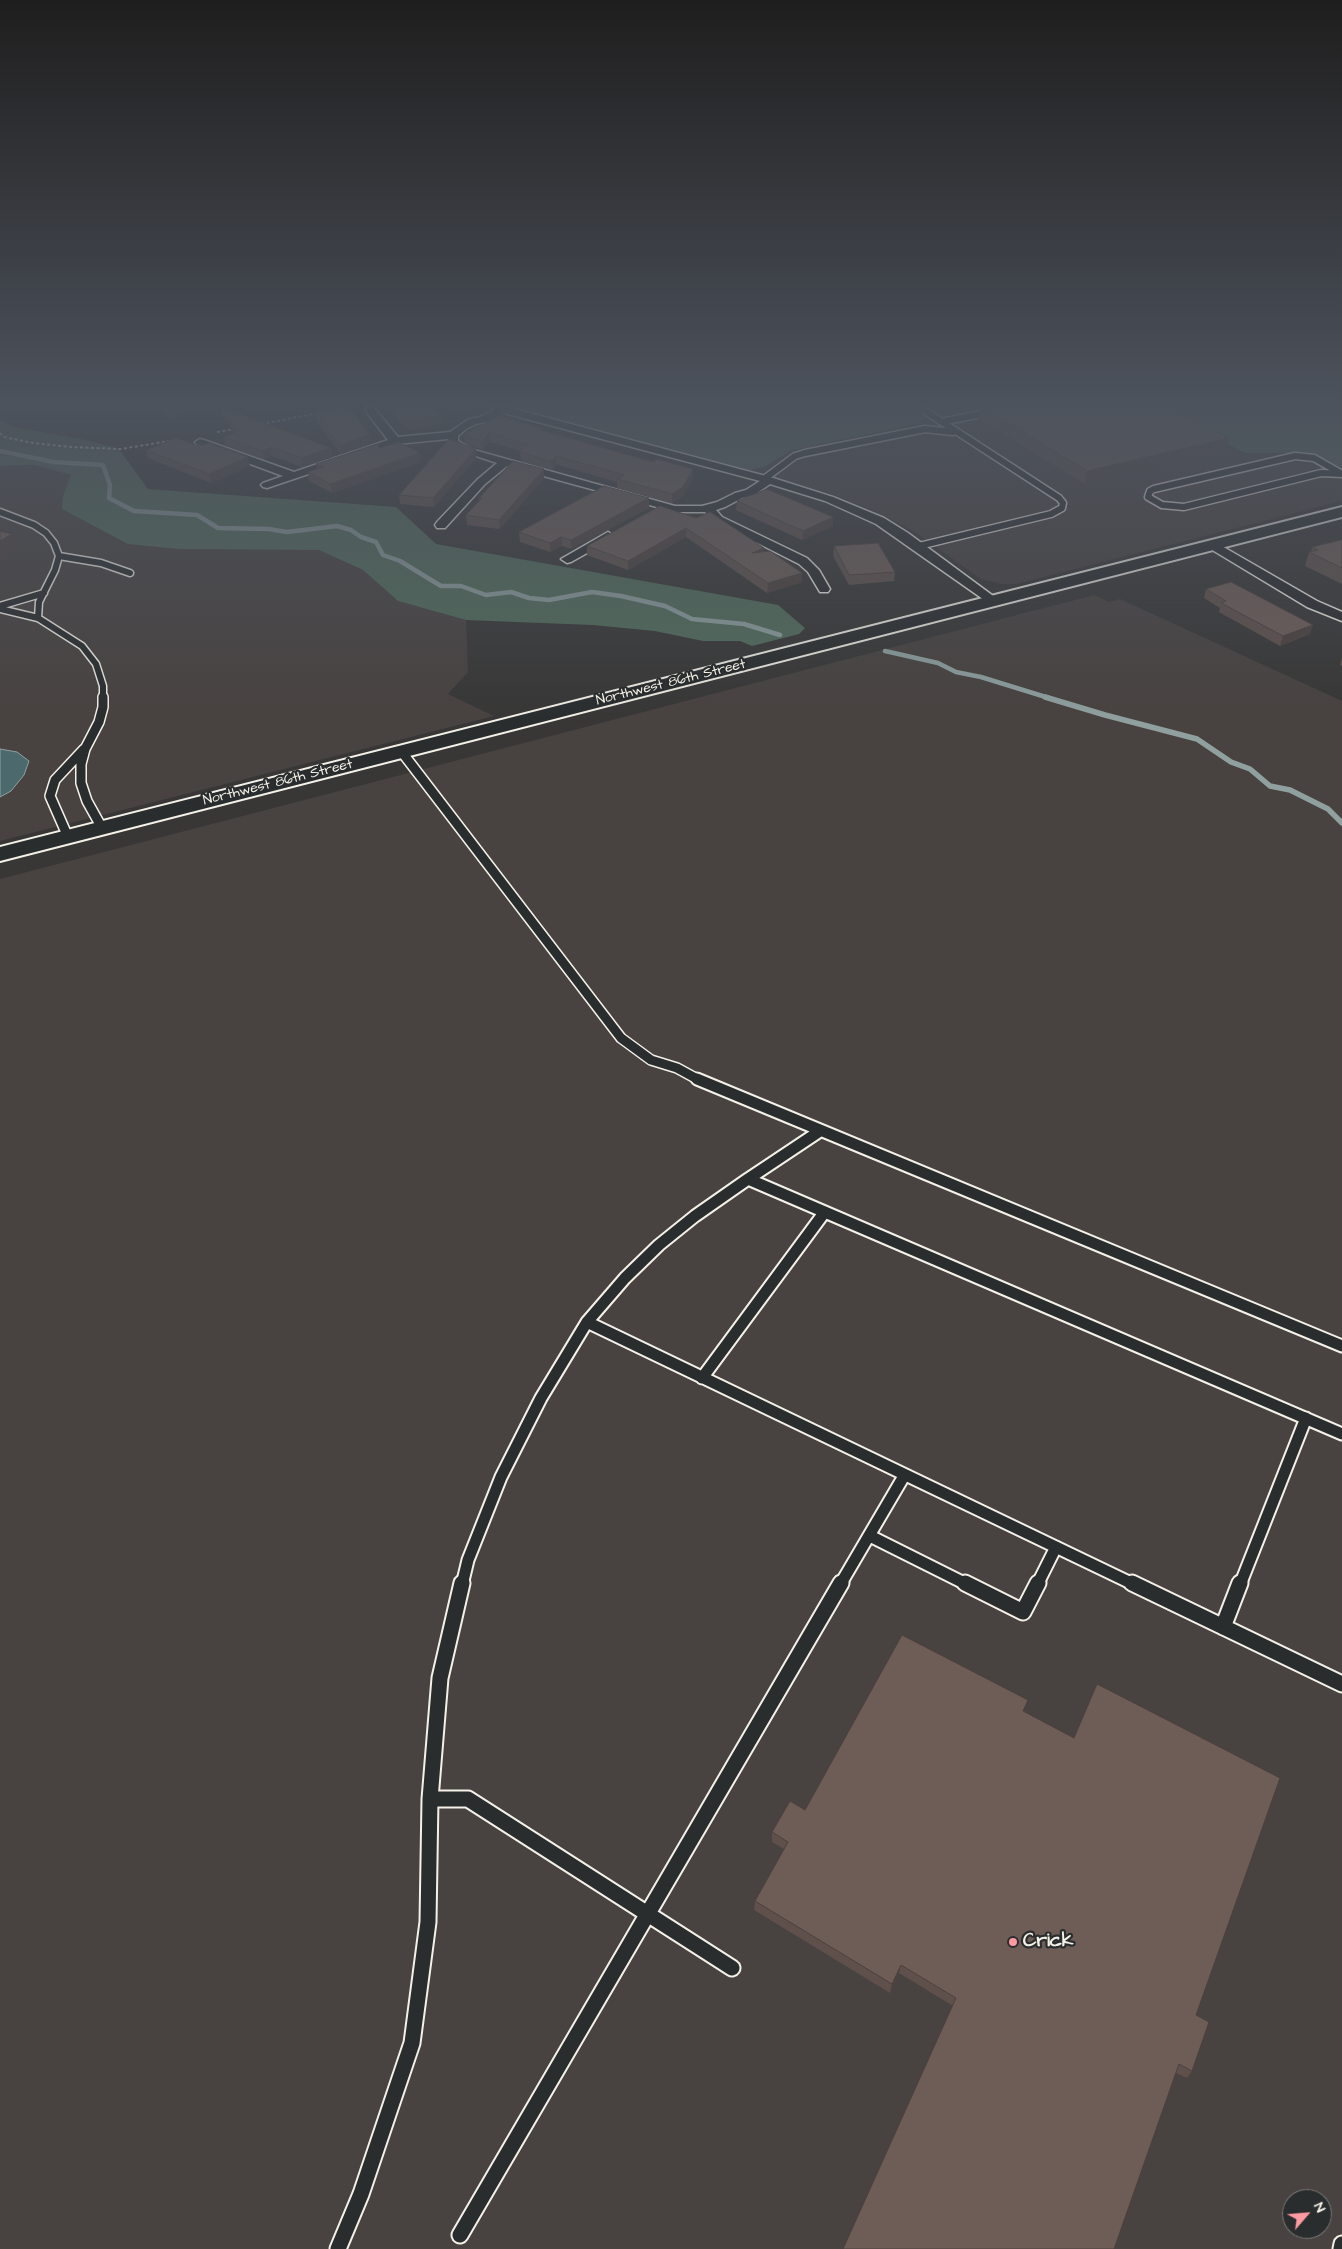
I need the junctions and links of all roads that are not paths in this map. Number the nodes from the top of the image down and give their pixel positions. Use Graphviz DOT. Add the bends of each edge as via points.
graph roads {
  1 [pos="0,512"];
  2 [pos="453,512"];
  3 [pos="651,512"];
  4 [pos="712,512"];
  5 [pos="860,512"];
  6 [pos="1055,512"];
  7 [pos="1342,512"];
  8 [pos="644,516"];
  9 [pos="441,525"];
  10 [pos="619,530"];
  11 [pos="1213,545"];
  12 [pos="919,546"];
  13 [pos="59,556"];
  14 [pos="567,559"];
  15 [pos="130,573"];
  16 [pos="824,589"];
  17 [pos="44,593"];
  18 [pos="994,601"];
  19 [pos="0,607"];
  20 [pos="1342,617"];
  21 [pos="38,618"];
  22 [pos="85,749"];
  23 [pos="401,751"];
  24 [pos="102,828"];
  25 [pos="68,837"];
  26 [pos="0,854"];
  27 [pos="820,1131"];
  28 [pos="748,1179"];
  29 [pos="824,1213"];
  30 [pos="587,1322"];
  31 [pos="1342,1346"];
  32 [pos="702,1378"];
  33 [pos="1306,1418"];
  34 [pos="1342,1434"];
  35 [pos="904,1476"];
  36 [pos="870,1536"];
  37 [pos="1056,1547"];
  38 [pos="1223,1627"];
  39 [pos="1342,1684"];
  40 [pos="430,1799"];
  41 [pos="649,1914"];
  42 [pos="732,1968"];
  43 [pos="460,2235"];
  44 [pos="1342,2244"];
  45 [pos="338,2249"];
  46 [pos="1340,2249"];
  1 -- 13 [label="lane" via="46,533"];
  2 -- 9 [label="street"];
  3 -- 8 [label="street"];
  4 -- 16 [label="street" via="718,519 790,552 813,570"];
  5 -- 12 [label="street"];
  6 -- 12 [label="lane"];
  7 -- 11 [label="main road, Northwest 86th Street"];
  10 -- 14 [label="street"];
  11 -- 18 [label="main road, Northwest 86th Street"];
  11 -- 20 [label="street" via="1312,604"];
  12 -- 18 [label="street"];
  13 -- 15 [label="lane" via="101,563"];
  13 -- 17 [label="lane"];
  17 -- 19 [label="lane"];
  17 -- 21 [label="lane" via="39,602"];
  18 -- 23 [label="main road, Northwest 86th Street"];
  19 -- 21 [label="lane"];
  21 -- 22 [label="lane" via="82,646 96,664 103,686 103,707"];
  22 -- 24 [label="lane" via="81,783"];
  22 -- 25 [label="lane" via="55,780 50,796"];
  23 -- 24 [label="main road, Northwest 86th Street"];
  23 -- 27 [label="lane" via="622,1038 651,1060 677,1068 708,1085"];
  24 -- 25 [label="main road, Northwest 86th Street"];
  25 -- 26 [label="main road, Northwest 86th Street"];
  27 -- 28 [label="lane"];
  27 -- 31 [label="lane"];
  28 -- 29 [label="lane"];
  28 -- 30 [label="lane" via="659,1245"];
  29 -- 32 [label="lane"];
  29 -- 33 [label="lane"];
  30 -- 32 [label="lane"];
  30 -- 40 [label="lane" via="541,1398 500,1477 468,1560 440,1678"];
  32 -- 35 [label="lane"];
  33 -- 34 [label="lane"];
  33 -- 38 [label="lane"];
  35 -- 36 [label="lane"];
  35 -- 37 [label="lane"];
  36 -- 37 [label="lane" via="1023,1612"];
  36 -- 41 [label="lane"];
  37 -- 38 [label="lane"];
  38 -- 39 [label="lane"];
  40 -- 41 [label="lane" via="468,1799"];
  40 -- 45 [label="lane" via="428,1922 412,2043 361,2194"];
  41 -- 42 [label="lane"];
  41 -- 43 [label="lane"];
  44 -- 46 [label="lane"];
}
